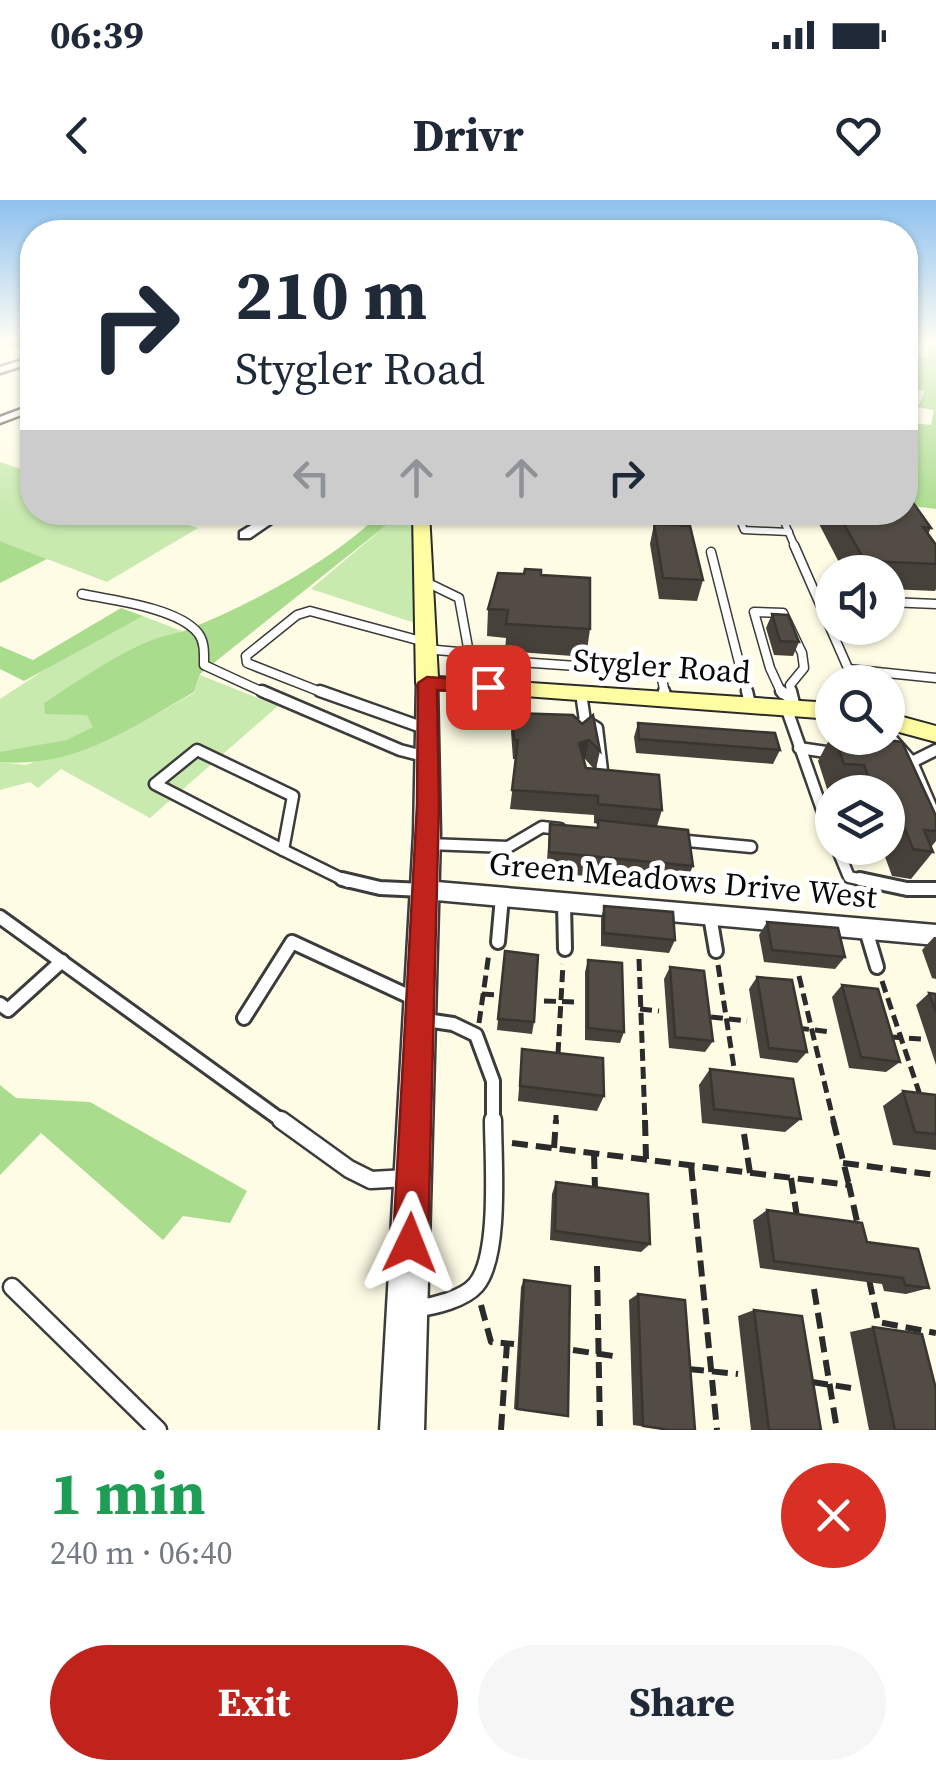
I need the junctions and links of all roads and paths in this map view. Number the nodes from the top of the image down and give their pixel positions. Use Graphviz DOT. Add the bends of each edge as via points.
graph roads {
  1 [pos="262,525"];
  2 [pos="421,525"];
  3 [pos="742,525"];
  4 [pos="785,525"];
  5 [pos="788,532"];
  6 [pos="246,535"];
  7 [pos="710,552"];
  8 [pos="424,581"];
  9 [pos="82,594"];
  10 [pos="815,596"];
  11 [pos="905,603"];
  12 [pos="936,604"];
  13 [pos="426,645"];
  14 [pos="468,653"];
  15 [pos="518,662"];
  16 [pos="905,675"];
  17 [pos="936,678"];
  18 [pos="427,683"];
  19 [pos="518,689"];
  20 [pos="581,693"];
  21 [pos="666,699"];
  22 [pos="750,704"];
  23 [pos="791,705"];
  24 [pos="815,708"];
  25 [pos="585,721"];
  26 [pos="905,727"];
  27 [pos="579,734"];
  28 [pos="936,734"];
  29 [pos="428,743"];
  30 [pos="800,748"];
  31 [pos="815,750"];
  32 [pos="905,750"];
  33 [pos="936,750"];
  34 [pos="894,760"];
  35 [pos="912,762"];
  36 [pos="592,782"];
  37 [pos="815,790"];
  38 [pos="936,818"];
  39 [pos="570,830"];
  40 [pos="660,839"];
  41 [pos="427,844"];
  42 [pos="751,847"];
  43 [pos="282,850"];
  44 [pos="843,865"];
  45 [pos="936,889"];
  46 [pos="425,890"];
  47 [pos="502,897"];
  48 [pos="564,903"];
  49 [pos="710,916"];
  50 [pos="0,917"];
  51 [pos="866,929"];
  52 [pos="936,935"];
  53 [pos="498,942"];
  54 [pos="565,949"];
  55 [pos="716,950"];
  56 [pos="639,959"];
  57 [pos="62,962"];
  58 [pos="877,967"];
  59 [pos="800,976"];
  60 [pos="482,994"];
  61 [pos="496,995"];
  62 [pos="544,1001"];
  63 [pos="560,1002"];
  64 [pos="576,1002"];
  65 [pos="0,1004"];
  66 [pos="640,1009"];
  67 [pos="420,1010"];
  68 [pos="659,1011"];
  69 [pos="711,1017"];
  70 [pos="244,1018"];
  71 [pos="726,1018"];
  72 [pos="747,1021"];
  73 [pos="795,1028"];
  74 [pos="812,1030"];
  75 [pos="832,1032"];
  76 [pos="886,1036"];
  77 [pos="901,1038"];
  78 [pos="477,1039"];
  79 [pos="921,1039"];
  80 [pos="558,1061"];
  81 [pos="736,1083"];
  82 [pos="922,1100"];
  83 [pos="556,1116"];
  84 [pos="744,1134"];
  85 [pos="493,1140"];
  86 [pos="554,1148"];
  87 [pos="594,1154"];
  88 [pos="646,1160"];
  89 [pos="843,1163"];
  90 [pos="691,1166"];
  91 [pos="750,1173"];
  92 [pos="936,1176"];
  93 [pos="413,1178"];
  94 [pos="791,1178"];
  95 [pos="849,1185"];
  96 [pos="595,1195"];
  97 [pos="798,1219"];
  98 [pos="859,1234"];
  99 [pos="596,1266"];
  100 [pos="866,1268"];
  101 [pos="476,1286"];
  102 [pos="12,1287"];
  103 [pos="814,1289"];
  104 [pos="408,1309"];
  105 [pos="910,1328"];
  106 [pos="936,1333"];
  107 [pos="511,1344"];
  108 [pos="914,1347"];
  109 [pos="573,1350"];
  110 [pos="598,1354"];
  111 [pos="620,1357"];
  112 [pos="686,1368"];
  113 [pos="711,1371"];
  114 [pos="738,1374"];
  115 [pos="802,1381"];
  116 [pos="828,1385"];
  117 [pos="852,1388"];
  118 [pos="158,1430"];
  119 [pos="402,1430"];
  120 [pos="501,1430"];
  121 [pos="600,1430"];
  122 [pos="717,1430"];
  123 [pos="837,1430"];
  1 -- 6 [label="street"];
  2 -- 8 [label="main road"];
  3 -- 5 [label="lane"];
  4 -- 5 [label="lane"];
  5 -- 10 [label="lane"];
  7 -- 22 [label="lane"];
  8 -- 13 [label="main road"];
  8 -- 14 [label="lane" via="459,598"];
  9 -- 29 [label="lane" via="144,607 191,627 203,642 204,665 222,676 400,750"];
  11 -- 12 [label="lane"];
  13 -- 14 [label="lane"];
  13 -- 18 [label="main road"];
  13 -- 29 [label="lane" via="310,611 297,614 246,656 247,663 398,722"];
  14 -- 15 [label="lane"];
  15 -- 19 [label="lane"];
  15 -- 21 [label="lane" via="661,674"];
  16 -- 17 [label="lane"];
  18 -- 19 [label="main road, Stygler Road"];
  18 -- 29 [label="street"];
  19 -- 20 [label="main road, Stygler Road"];
  20 -- 21 [label="main road, Stygler Road"];
  20 -- 25 [label="lane"];
  21 -- 22 [label="main road, Stygler Road"];
  22 -- 23 [label="main road, Stygler Road"];
  23 -- 23 [label="lane" via="790,686 805,665 783,613 754,612 770,668"];
  23 -- 24 [label="main road, Stygler Road"];
  23 -- 30 [label="lane"];
  25 -- 27 [label="lane"];
  25 -- 36 [label="lane" via="597,728 606,778"];
  26 -- 28 [label="main road"];
  29 -- 41 [label="street"];
  30 -- 31 [label="lane"];
  30 -- 37 [label="lane"];
  32 -- 35 [label="lane"];
  33 -- 35 [label="lane"];
  34 -- 35 [label="lane"];
  35 -- 38 [label="lane"];
  39 -- 41 [label="lane" via="542,827 508,847"];
  40 -- 42 [label="lane"];
  41 -- 46 [label="street"];
  43 -- 43 [label="lane" via="203,808 155,784 197,750 293,796"];
  43 -- 46 [label="lane" via="340,882"];
  44 -- 45 [label="lane" via="848,876"];
  46 -- 47 [label="street, Green Meadows Drive West"];
  46 -- 67 [label="street"];
  47 -- 48 [label="street, Green Meadows Drive West"];
  47 -- 53 [label="lane"];
  48 -- 49 [label="street, Green Meadows Drive West"];
  48 -- 54 [label="lane"];
  49 -- 51 [label="street, Green Meadows Drive West"];
  49 -- 55 [label="lane"];
  50 -- 57 [label="lane"];
  51 -- 52 [label="street, Green Meadows Drive West"];
  51 -- 58 [label="lane"];
  53 -- 60 [label="path" via="490,948"];
  54 -- 63 [label="path"];
  55 -- 71 [label="path"];
  56 -- 66 [label="path"];
  57 -- 65 [label="lane" via="8,1010"];
  57 -- 93 [label="lane" via="349,1169 371,1180"];
  58 -- 77 [label="path"];
  59 -- 74 [label="path"];
  60 -- 61 [label="path"];
  60 -- 78 [label="path"];
  62 -- 63 [label="path"];
  63 -- 64 [label="path"];
  63 -- 80 [label="path"];
  66 -- 68 [label="path"];
  66 -- 88 [label="path"];
  67 -- 70 [label="lane" via="292,942"];
  67 -- 78 [label="lane"];
  67 -- 93 [label="street"];
  69 -- 71 [label="path"];
  71 -- 72 [label="path"];
  71 -- 81 [label="path"];
  73 -- 74 [label="path"];
  74 -- 75 [label="path"];
  74 -- 89 [label="path"];
  76 -- 77 [label="path"];
  77 -- 79 [label="path"];
  77 -- 82 [label="path"];
  78 -- 85 [label="lane" via="493,1081"];
  83 -- 86 [label="path"];
  84 -- 91 [label="path"];
  85 -- 86 [label="path"];
  85 -- 101 [label="lane" via="492,1244"];
  86 -- 87 [label="path"];
  87 -- 88 [label="path"];
  87 -- 96 [label="path"];
  88 -- 90 [label="path"];
  89 -- 92 [label="path"];
  89 -- 95 [label="path"];
  90 -- 91 [label="path"];
  90 -- 113 [label="path"];
  91 -- 94 [label="path"];
  93 -- 104 [label="street"];
  94 -- 95 [label="path"];
  94 -- 97 [label="path"];
  95 -- 98 [label="path"];
  99 -- 110 [label="path"];
  100 -- 105 [label="path" via="878,1322"];
  101 -- 104 [label="lane" via="438,1306"];
  101 -- 107 [label="path" via="491,1342"];
  102 -- 118 [label="lane"];
  103 -- 116 [label="path"];
  104 -- 119 [label="street"];
  105 -- 106 [label="path"];
  105 -- 108 [label="path"];
  107 -- 120 [label="path"];
  109 -- 110 [label="path"];
  110 -- 111 [label="path"];
  110 -- 121 [label="path"];
  112 -- 113 [label="path"];
  113 -- 114 [label="path"];
  113 -- 122 [label="path"];
  115 -- 116 [label="path"];
  116 -- 117 [label="path"];
  116 -- 123 [label="path"];
}
